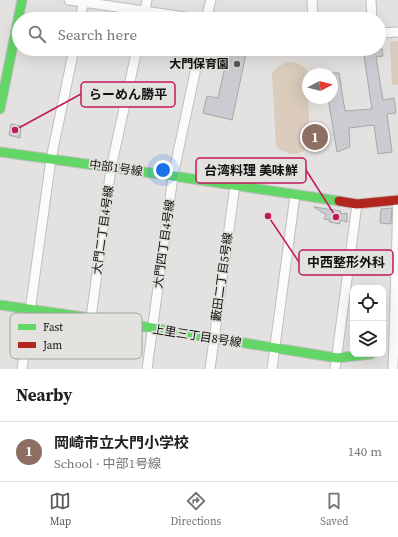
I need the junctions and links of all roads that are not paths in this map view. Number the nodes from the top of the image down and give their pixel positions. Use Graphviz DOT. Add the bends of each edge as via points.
graph roads {
  1 [pos="22,0"];
  2 [pos="68,0"];
  3 [pos="147,0"];
  4 [pos="210,0"];
  5 [pos="312,0"];
  6 [pos="371,0"];
  7 [pos="84,1"];
  8 [pos="20,12"];
  9 [pos="82,12"];
  10 [pos="131,12"];
  11 [pos="145,12"];
  12 [pos="207,12"];
  13 [pos="313,12"];
  14 [pos="372,12"];
  15 [pos="398,32"];
  16 [pos="386,33"];
  17 [pos="12,50"];
  18 [pos="73,56"];
  19 [pos="135,56"];
  20 [pos="199,56"];
  21 [pos="0,109"];
  22 [pos="0,152"];
  23 [pos="51,159"];
  24 [pos="111,168"];
  25 [pos="173,176"];
  26 [pos="235,186"];
  27 [pos="295,195"];
  28 [pos="398,200"];
  29 [pos="357,204"];
  30 [pos="0,306"];
  31 [pos="30,310"];
  32 [pos="30,313"];
  33 [pos="53,313"];
  34 [pos="92,313"];
  35 [pos="142,327"];
  36 [pos="152,329"];
  37 [pos="214,338"];
  38 [pos="275,348"];
  39 [pos="396,351"];
  40 [pos="386,353"];
  41 [pos="350,356"];
  42 [pos="336,358"];
  43 [pos="23,359"];
  44 [pos="22,369"];
  45 [pos="147,369"];
  46 [pos="210,369"];
  47 [pos="272,369"];
  48 [pos="335,369"];
  49 [pos="393,369"];
  1 -- 8 [label="street"];
  2 -- 7 [label="street"];
  3 -- 11 [label="street"];
  4 -- 12 [label="street"];
  5 -- 13 [label="street"];
  6 -- 14 [label="street"];
  7 -- 9 [label="street"];
  7 -- 10 [label="street"];
  15 -- 16 [label="street"];
  17 -- 21 [label="street"];
  18 -- 23 [label="street"];
  19 -- 24 [label="street, 大門二丁目4号線"];
  20 -- 25 [label="street, 大門四丁目4号線"];
  22 -- 23 [label="street, 中部1号線"];
  23 -- 24 [label="street, 中部1号線"];
  23 -- 31 [label="street"];
  24 -- 25 [label="street, 中部1号線"];
  24 -- 34 [label="street, 大門二丁目4号線"];
  25 -- 26 [label="street, 中部1号線"];
  25 -- 36 [label="street, 大門四丁目4号線"];
  26 -- 27 [label="street, 中部1号線"];
  26 -- 37 [label="street, 藪田二丁目5号線"];
  27 -- 29 [label="street, 中部1号線"];
  27 -- 38 [label="street"];
  28 -- 29 [label="street, 中部1号線"];
  28 -- 39 [label="street"];
  29 -- 42 [label="street"];
  30 -- 31 [label="street, 上里三丁目8号線"];
  31 -- 32 [label="street"];
  31 -- 33 [label="street, 上里三丁目8号線"];
  35 -- 36 [label="street, 上里三丁目8号線"];
  36 -- 37 [label="street, 上里三丁目8号線"];
  36 -- 45 [label="street, 大門四丁目4号線"];
  37 -- 38 [label="street, 上里三丁目8号線"];
  37 -- 46 [label="street, 藪田二丁目5号線"];
  38 -- 42 [label="street, 上里三丁目8号線"];
  38 -- 47 [label="street"];
  39 -- 40 [label="street"];
  39 -- 49 [label="street"];
  41 -- 42 [label="street, 上里三丁目8号線"];
  42 -- 48 [label="street"];
  43 -- 44 [label="street"];
}
